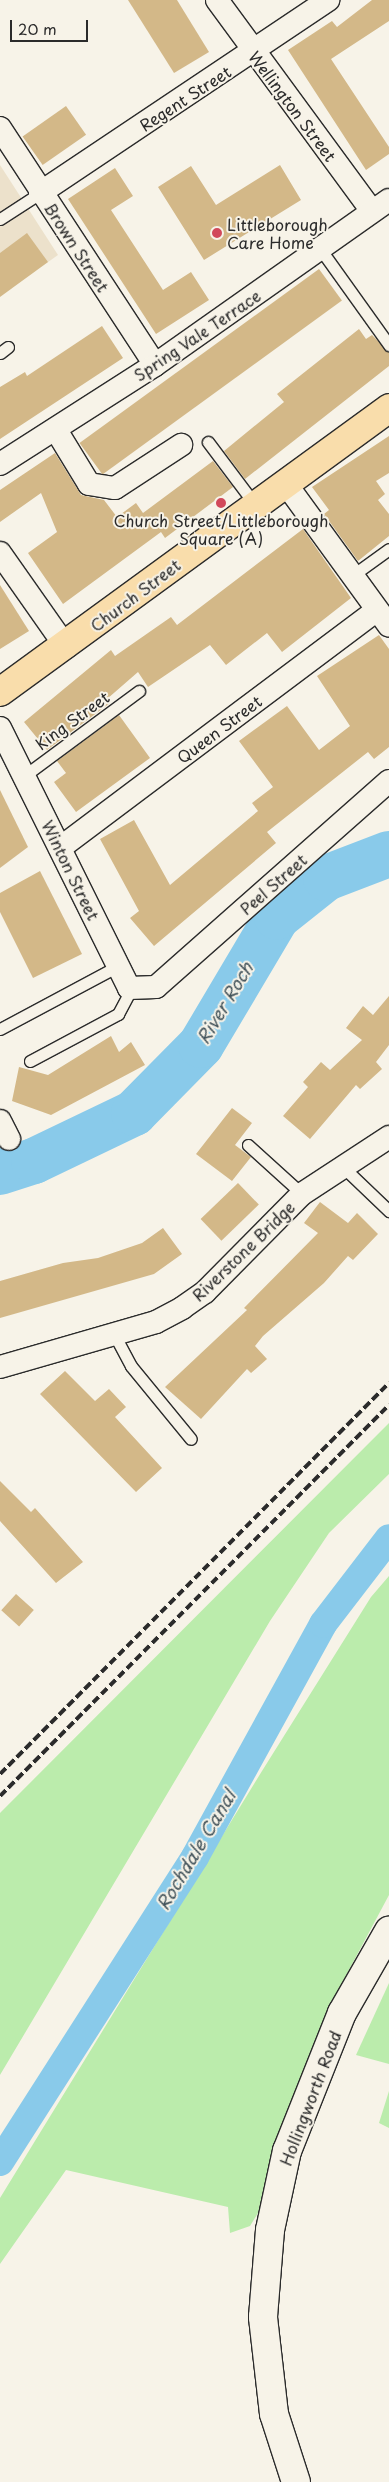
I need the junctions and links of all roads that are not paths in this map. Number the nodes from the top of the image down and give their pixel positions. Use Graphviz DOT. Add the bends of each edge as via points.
graph roads {
  1 [pos="217,0"];
  2 [pos="328,0"];
  3 [pos="253,53"];
  4 [pos="0,128"];
  5 [pos="40,193"];
  6 [pos="380,205"];
  7 [pos="0,219"];
  8 [pos="321,250"];
  9 [pos="389,345"];
  10 [pos="154,365"];
  11 [pos="389,408"];
  12 [pos="56,430"];
  13 [pos="208,442"];
  14 [pos="181,445"];
  15 [pos="0,464"];
  16 [pos="286,484"];
  17 [pos="256,506"];
  18 [pos="389,549"];
  19 [pos="0,553"];
  20 [pos="353,575"];
  21 [pos="383,618"];
  22 [pos="66,647"];
  23 [pos="139,691"];
  24 [pos="0,692"];
  25 [pos="0,728"];
  26 [pos="24,776"];
  27 [pos="389,782"];
  28 [pos="60,848"];
  29 [pos="118,966"];
  30 [pos="132,988"];
  31 [pos="0,1029"];
  32 [pos="30,1061"];
  33 [pos="389,1137"];
  34 [pos="248,1145"];
  35 [pos="343,1167"];
  36 [pos="302,1194"];
  37 [pos="389,1211"];
  38 [pos="114,1334"];
  39 [pos="0,1367"];
  40 [pos="191,1438"];
  41 [pos="389,1931"];
  42 [pos="296,2482"];
  1 -- 3 [label="street, Wellington Street"];
  2 -- 3 [label="street, Regent Street"];
  3 -- 5 [label="street, Regent Street"];
  3 -- 6 [label="street, Wellington Street"];
  4 -- 5 [label="street, Brown Street"];
  5 -- 7 [label="lane"];
  5 -- 10 [label="street, Brown Street"];
  6 -- 8 [label="street, Spring Vale Terrace"];
  8 -- 9 [label="lane"];
  8 -- 10 [label="street, Spring Vale Terrace"];
  10 -- 12 [label="street, Spring Vale Terrace"];
  11 -- 16 [label="highway, Church Street"];
  12 -- 14 [label="street" via="89,484 115,488"];
  12 -- 15 [label="street, Spring Vale Terrace"];
  13 -- 17 [label="lane"];
  16 -- 17 [label="highway, Church Street"];
  16 -- 20 [label="street"];
  17 -- 22 [label="highway, Church Street"];
  18 -- 20 [label="lane"];
  19 -- 22 [label="street"];
  20 -- 21 [label="street"];
  21 -- 28 [label="street, Queen Street"];
  22 -- 24 [label="highway, Church Street"];
  23 -- 26 [label="lane, King Street"];
  25 -- 26 [label="street, Winton Street"];
  26 -- 28 [label="street, Winton Street"];
  27 -- 30 [label="street, Peel Street" via="156,987"];
  28 -- 29 [label="street, Winton Street"];
  29 -- 30 [label="street, Winton Street"];
  29 -- 31 [label="lane"];
  30 -- 32 [label="lane" via="118,1014"];
  33 -- 35 [label="street, Riverstone Bridge"];
  34 -- 36 [label="lane"];
  35 -- 36 [label="street, Riverstone Bridge"];
  35 -- 37 [label="lane"];
  36 -- 38 [label="street, Riverstone Bridge" via="205,1292 156,1322"];
  38 -- 39 [label="street, Riverstone Bridge"];
  38 -- 40 [label="lane" via="131,1366"];
  41 -- 42 [label="main road, Hollingworth Road" via="342,2013 286,2150 270,2230 262,2317 274,2414"];
}
